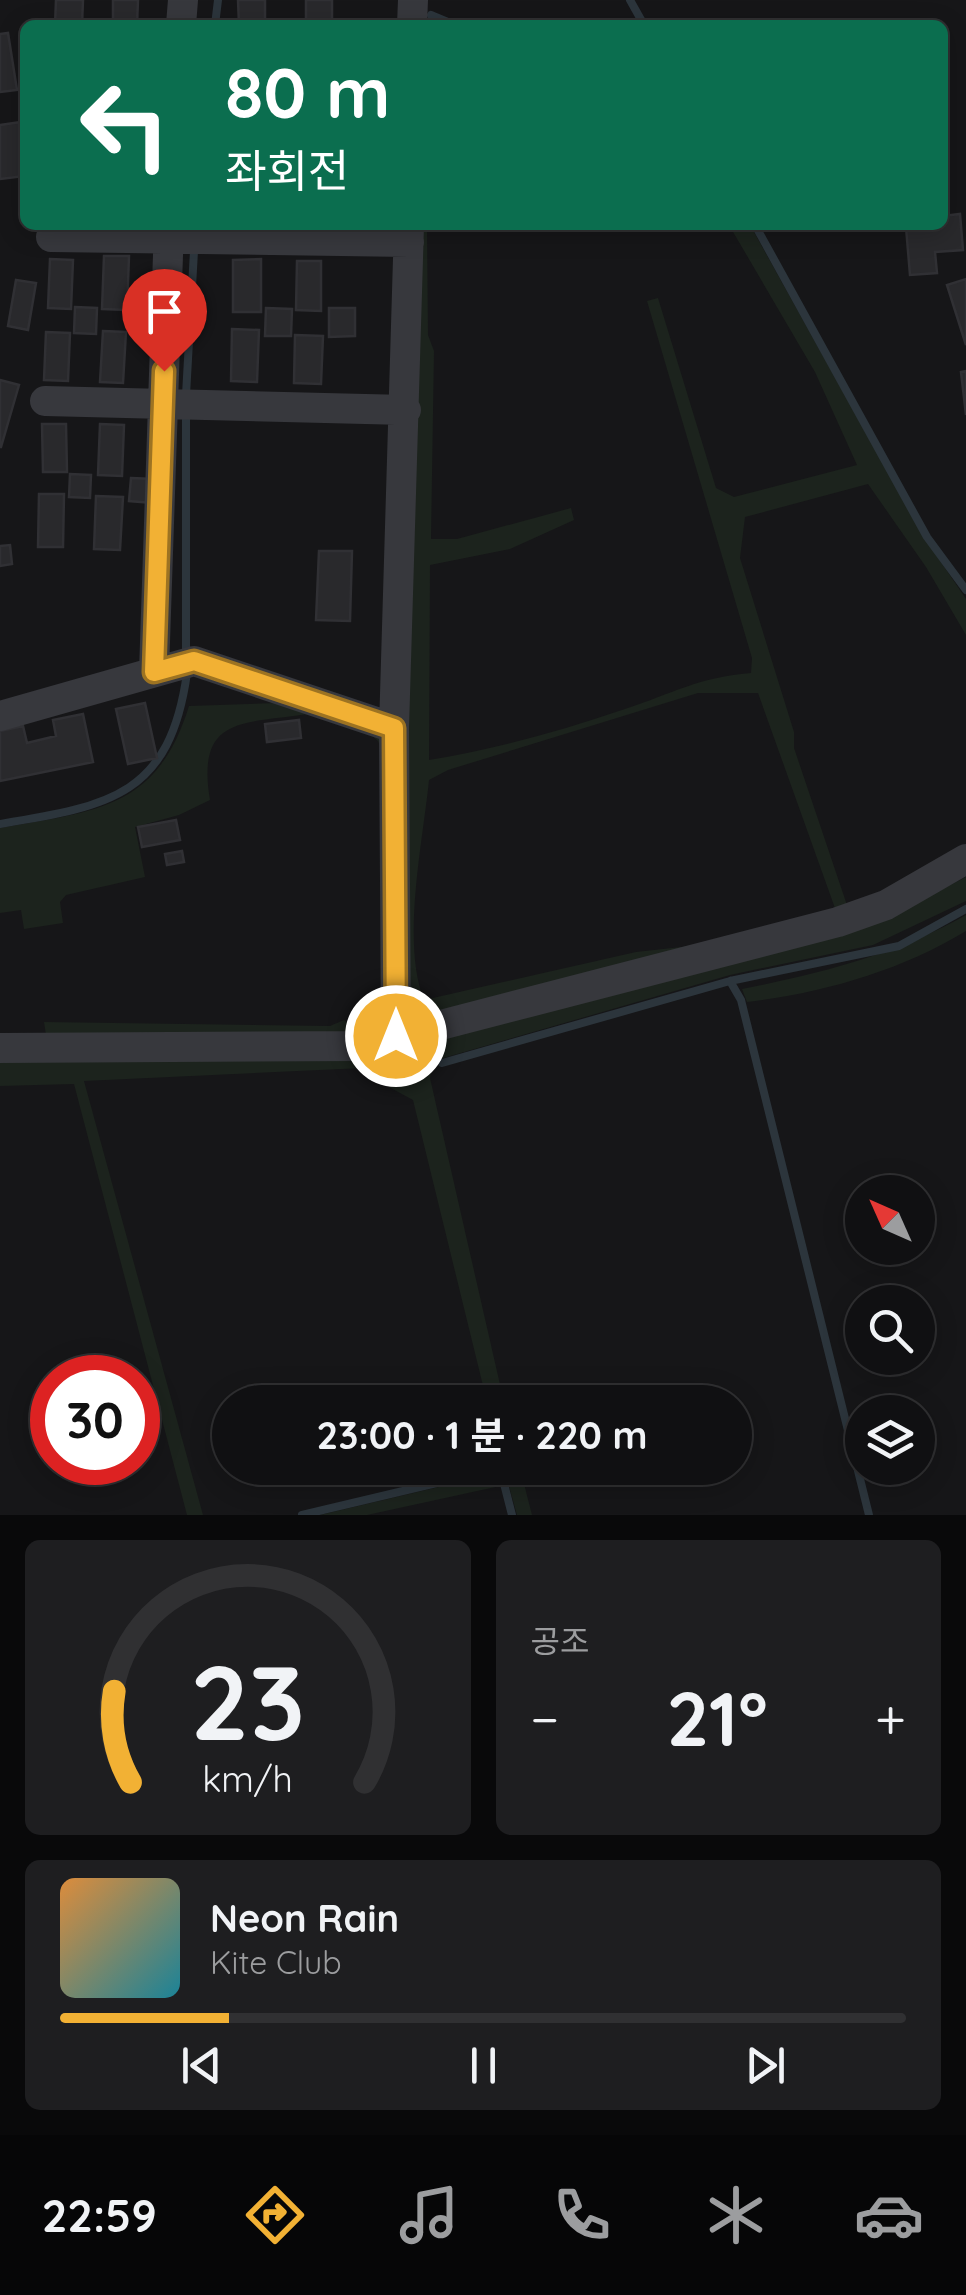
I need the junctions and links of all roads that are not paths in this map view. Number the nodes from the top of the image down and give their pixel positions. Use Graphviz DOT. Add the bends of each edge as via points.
graph roads {
  1 [pos="169,232"];
  2 [pos="409,234"];
  3 [pos="51,236"];
  4 [pos="45,400"];
  5 [pos="164,404"];
  6 [pos="406,410"];
  7 [pos="154,672"];
  8 [pos="0,716"];
  9 [pos="394,728"];
  10 [pos="966,859"];
  11 [pos="396,1036"];
  12 [pos="0,1048"];
  1 -- 2 [label="street"];
  1 -- 3 [label="street"];
  1 -- 5 [label="street"];
  2 -- 6 [label="street"];
  4 -- 5 [label="street"];
  5 -- 6 [label="street"];
  5 -- 7 [label="street"];
  6 -- 9 [label="street"];
  7 -- 8 [label="street"];
  7 -- 9 [label="street" via="194,661"];
  9 -- 11 [label="street"];
  10 -- 11 [label="street" via="886,905 838,922"];
  11 -- 12 [label="street" via="360,1046"];
}
